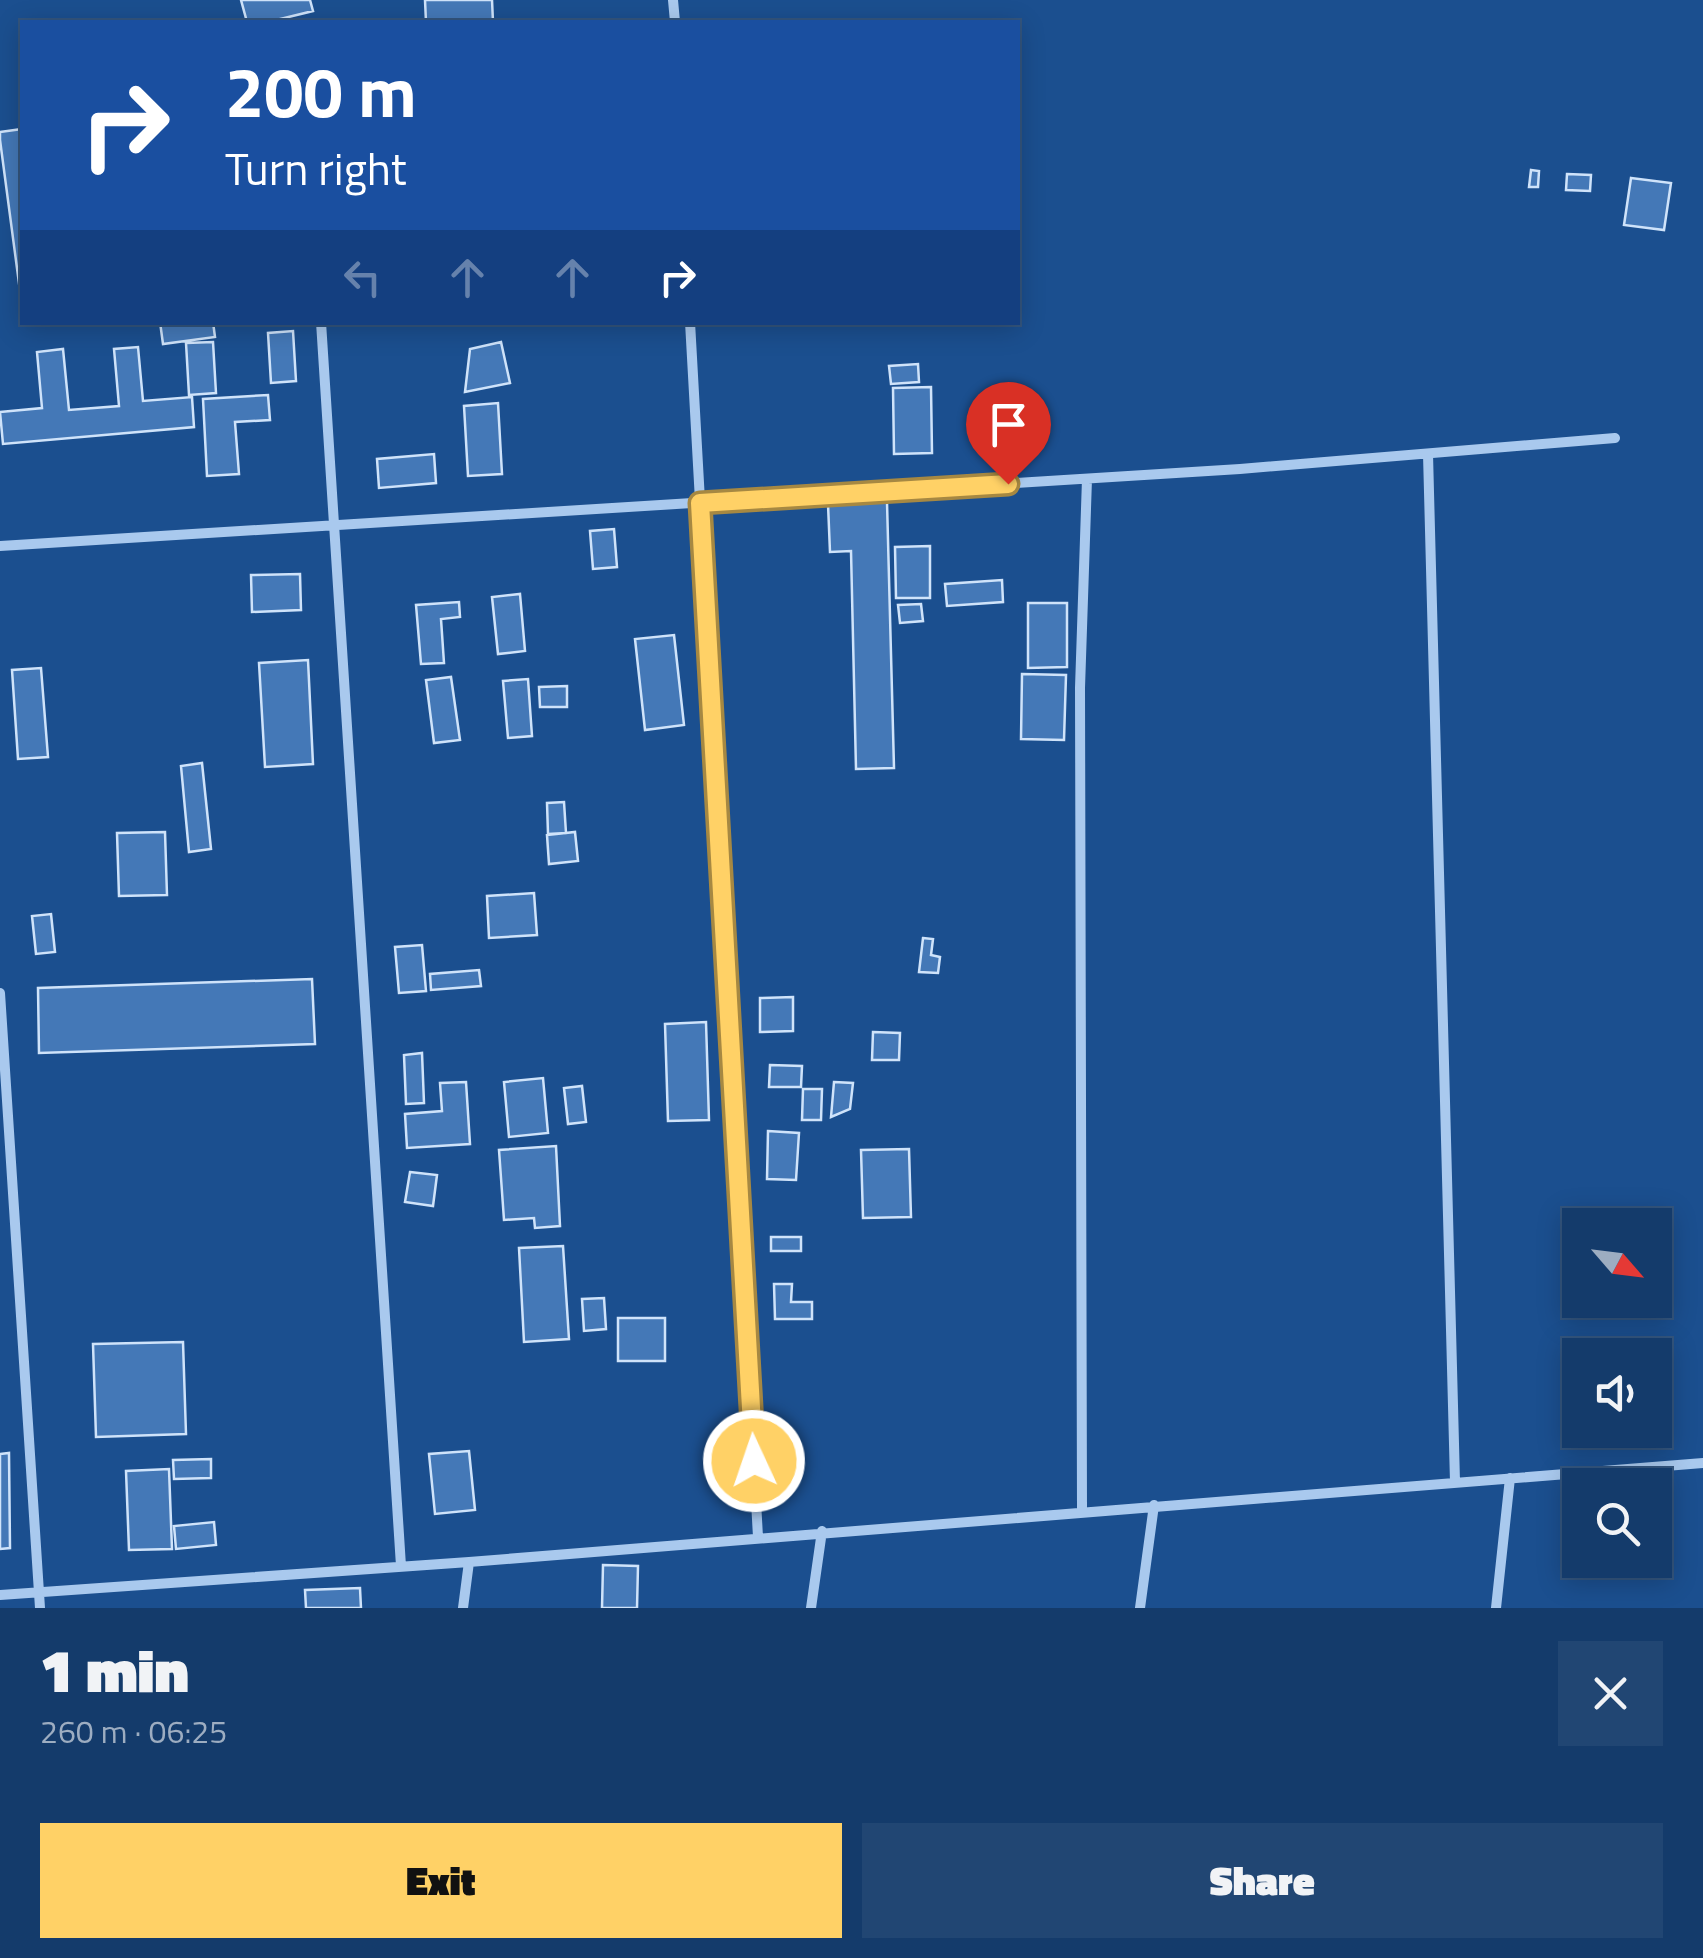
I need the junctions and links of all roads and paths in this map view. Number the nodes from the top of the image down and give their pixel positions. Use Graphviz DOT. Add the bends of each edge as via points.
graph roads {
  1 [pos="321,325"];
  2 [pos="690,325"];
  3 [pos="1615,438"];
  4 [pos="1428,454"];
  5 [pos="1087,479"];
  6 [pos="700,503"];
  7 [pos="334,526"];
  8 [pos="0,546"];
  9 [pos="0,993"];
  10 [pos="1703,1463"];
  11 [pos="1510,1478"];
  12 [pos="1455,1482"];
  13 [pos="1154,1506"];
  14 [pos="1082,1511"];
  15 [pos="822,1531"];
  16 [pos="758,1536"];
  17 [pos="470,1562"];
  18 [pos="402,1566"];
  19 [pos="40,1590"];
  20 [pos="0,1594"];
  21 [pos="40,1608"];
  22 [pos="463,1608"];
  23 [pos="811,1608"];
  24 [pos="1140,1608"];
  25 [pos="1496,1608"];
  1 -- 7 [label="street"];
  2 -- 6 [label="street"];
  3 -- 4 [label="street"];
  4 -- 5 [label="street"];
  4 -- 12 [label="street"];
  5 -- 6 [label="street"];
  5 -- 14 [label="street" via="1080,688"];
  6 -- 7 [label="street"];
  6 -- 16 [label="street"];
  7 -- 8 [label="street"];
  7 -- 18 [label="street"];
  9 -- 19 [label="street"];
  10 -- 11 [label="street"];
  11 -- 12 [label="street"];
  11 -- 25 [label="street"];
  12 -- 13 [label="street"];
  13 -- 14 [label="street"];
  13 -- 24 [label="street"];
  14 -- 15 [label="street"];
  15 -- 16 [label="street"];
  15 -- 23 [label="street"];
  16 -- 17 [label="street"];
  17 -- 18 [label="street"];
  17 -- 22 [label="street"];
  18 -- 19 [label="street"];
  19 -- 20 [label="street"];
  19 -- 21 [label="street"];
}
